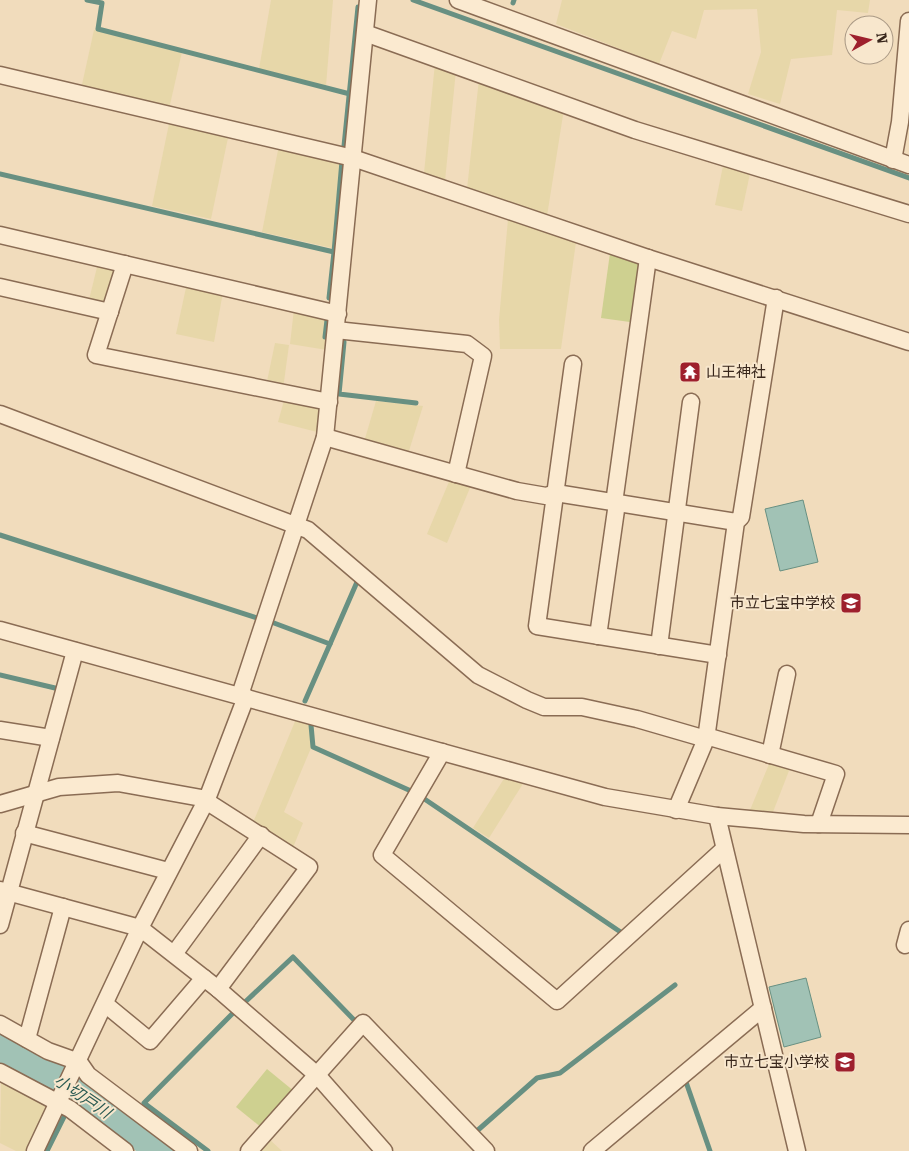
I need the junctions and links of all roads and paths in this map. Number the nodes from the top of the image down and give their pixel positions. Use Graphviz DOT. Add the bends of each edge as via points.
graph roads {
  1 [pos="368,0"];
  2 [pos="458,0"];
  3 [pos="909,21"];
  4 [pos="365,33"];
  5 [pos="907,59"];
  6 [pos="0,75"];
  7 [pos="353,158"];
  8 [pos="893,160"];
  9 [pos="909,165"];
  10 [pos="909,214"];
  11 [pos="0,235"];
  12 [pos="648,258"];
  13 [pos="125,264"];
  14 [pos="0,287"];
  15 [pos="776,298"];
  16 [pos="110,312"];
  17 [pos="337,322"];
  18 [pos="909,342"];
  19 [pos="573,364"];
  20 [pos="329,402"];
  21 [pos="691,402"];
  22 [pos="0,414"];
  23 [pos="325,437"];
  24 [pos="456,474"];
  25 [pos="556,494"];
  26 [pos="616,503"];
  27 [pos="676,512"];
  28 [pos="736,522"];
  29 [pos="297,526"];
  30 [pos="0,630"];
  31 [pos="598,636"];
  32 [pos="659,646"];
  33 [pos="75,651"];
  34 [pos="718,655"];
  35 [pos="787,674"];
  36 [pos="243,696"];
  37 [pos="0,730"];
  38 [pos="51,738"];
  39 [pos="706,738"];
  40 [pos="442,752"];
  41 [pos="770,755"];
  42 [pos="34,795"];
  43 [pos="207,800"];
  44 [pos="0,804"];
  45 [pos="676,810"];
  46 [pos="717,816"];
  47 [pos="819,824"];
  48 [pos="909,825"];
  49 [pos="24,833"];
  50 [pos="261,835"];
  51 [pos="724,848"];
  52 [pos="168,871"];
  53 [pos="4,891"];
  54 [pos="63,907"];
  55 [pos="0,924"];
  56 [pos="140,928"];
  57 [pos="174,954"];
  58 [pos="204,978"];
  59 [pos="218,989"];
  60 [pos="105,1004"];
  61 [pos="763,1008"];
  62 [pos="0,1024"];
  63 [pos="27,1039"];
  64 [pos="77,1065"];
  65 [pos="0,1072"];
  66 [pos="317,1075"];
  67 [pos="60,1100"];
  68 [pos="601,1148"];
  69 [pos="35,1151"];
  70 [pos="125,1151"];
  71 [pos="190,1151"];
  72 [pos="249,1151"];
  73 [pos="384,1151"];
  74 [pos="486,1151"];
  75 [pos="797,1151"];
  1 -- 4 [label="street"];
  2 -- 8 [label="street"];
  3 -- 5 [label="street"];
  4 -- 7 [label="street"];
  4 -- 10 [label="street" via="635,130"];
  5 -- 8 [label="street"];
  6 -- 7 [label="street"];
  7 -- 12 [label="street"];
  7 -- 17 [label="street"];
  8 -- 9 [label="street"];
  11 -- 13 [label="street"];
  12 -- 15 [label="street"];
  12 -- 26 [label="street"];
  13 -- 16 [label="street"];
  13 -- 17 [label="street"];
  14 -- 16 [label="street"];
  15 -- 18 [label="street"];
  15 -- 28 [label="street" via="741,517"];
  16 -- 20 [label="street" via="96,355"];
  17 -- 20 [label="street"];
  17 -- 24 [label="street" via="467,344 483,356"];
  19 -- 25 [label="street"];
  20 -- 23 [label="street"];
  21 -- 27 [label="street"];
  22 -- 29 [label="street"];
  23 -- 24 [label="street"];
  23 -- 29 [label="street"];
  24 -- 25 [label="street" via="517,491 546,496"];
  25 -- 26 [label="street"];
  25 -- 31 [label="street" via="537,626"];
  26 -- 27 [label="street"];
  26 -- 31 [label="street"];
  27 -- 28 [label="street"];
  27 -- 32 [label="street"];
  28 -- 34 [label="street"];
  29 -- 36 [label="street"];
  29 -- 39 [label="street" via="308,530 486,679 544,707 582,707"];
  30 -- 33 [label="street"];
  31 -- 32 [label="street"];
  32 -- 34 [label="street"];
  33 -- 36 [label="street"];
  33 -- 38 [label="street"];
  34 -- 39 [label="street"];
  35 -- 41 [label="street"];
  36 -- 40 [label="street"];
  36 -- 43 [label="street"];
  37 -- 38 [label="street"];
  38 -- 42 [label="street"];
  39 -- 41 [label="street"];
  39 -- 45 [label="street"];
  40 -- 45 [label="street" via="605,797"];
  40 -- 51 [label="street" via="382,855 557,1001"];
  41 -- 47 [label="street" via="836,774"];
  42 -- 43 [label="street" via="59,787 118,783"];
  42 -- 44 [label="street"];
  42 -- 49 [label="street"];
  43 -- 50 [label="street"];
  43 -- 52 [label="street"];
  45 -- 46 [label="street"];
  46 -- 47 [label="street"];
  46 -- 51 [label="street"];
  47 -- 48 [label="street"];
  49 -- 52 [label="street"];
  49 -- 53 [label="street"];
  50 -- 57 [label="street"];
  50 -- 59 [label="street" via="309,866"];
  51 -- 61 [label="street"];
  52 -- 56 [label="street"];
  53 -- 54 [label="street"];
  53 -- 55 [label="street"];
  54 -- 56 [label="street"];
  54 -- 63 [label="street"];
  56 -- 57 [label="street"];
  56 -- 60 [label="street"];
  57 -- 58 [label="street"];
  58 -- 59 [label="street"];
  58 -- 60 [label="street" via="150,1041"];
  59 -- 66 [label="street"];
  60 -- 64 [label="street"];
  61 -- 68 [label="street"];
  61 -- 75 [label="street"];
  62 -- 63 [label="street"];
  63 -- 64 [label="street"];
  64 -- 67 [label="street"];
  64 -- 71 [label="street"];
  65 -- 67 [label="street"];
  66 -- 72 [label="street"];
  66 -- 73 [label="street"];
  66 -- 74 [label="street" via="363,1023"];
  67 -- 69 [label="street"];
  67 -- 70 [label="street"];
}
